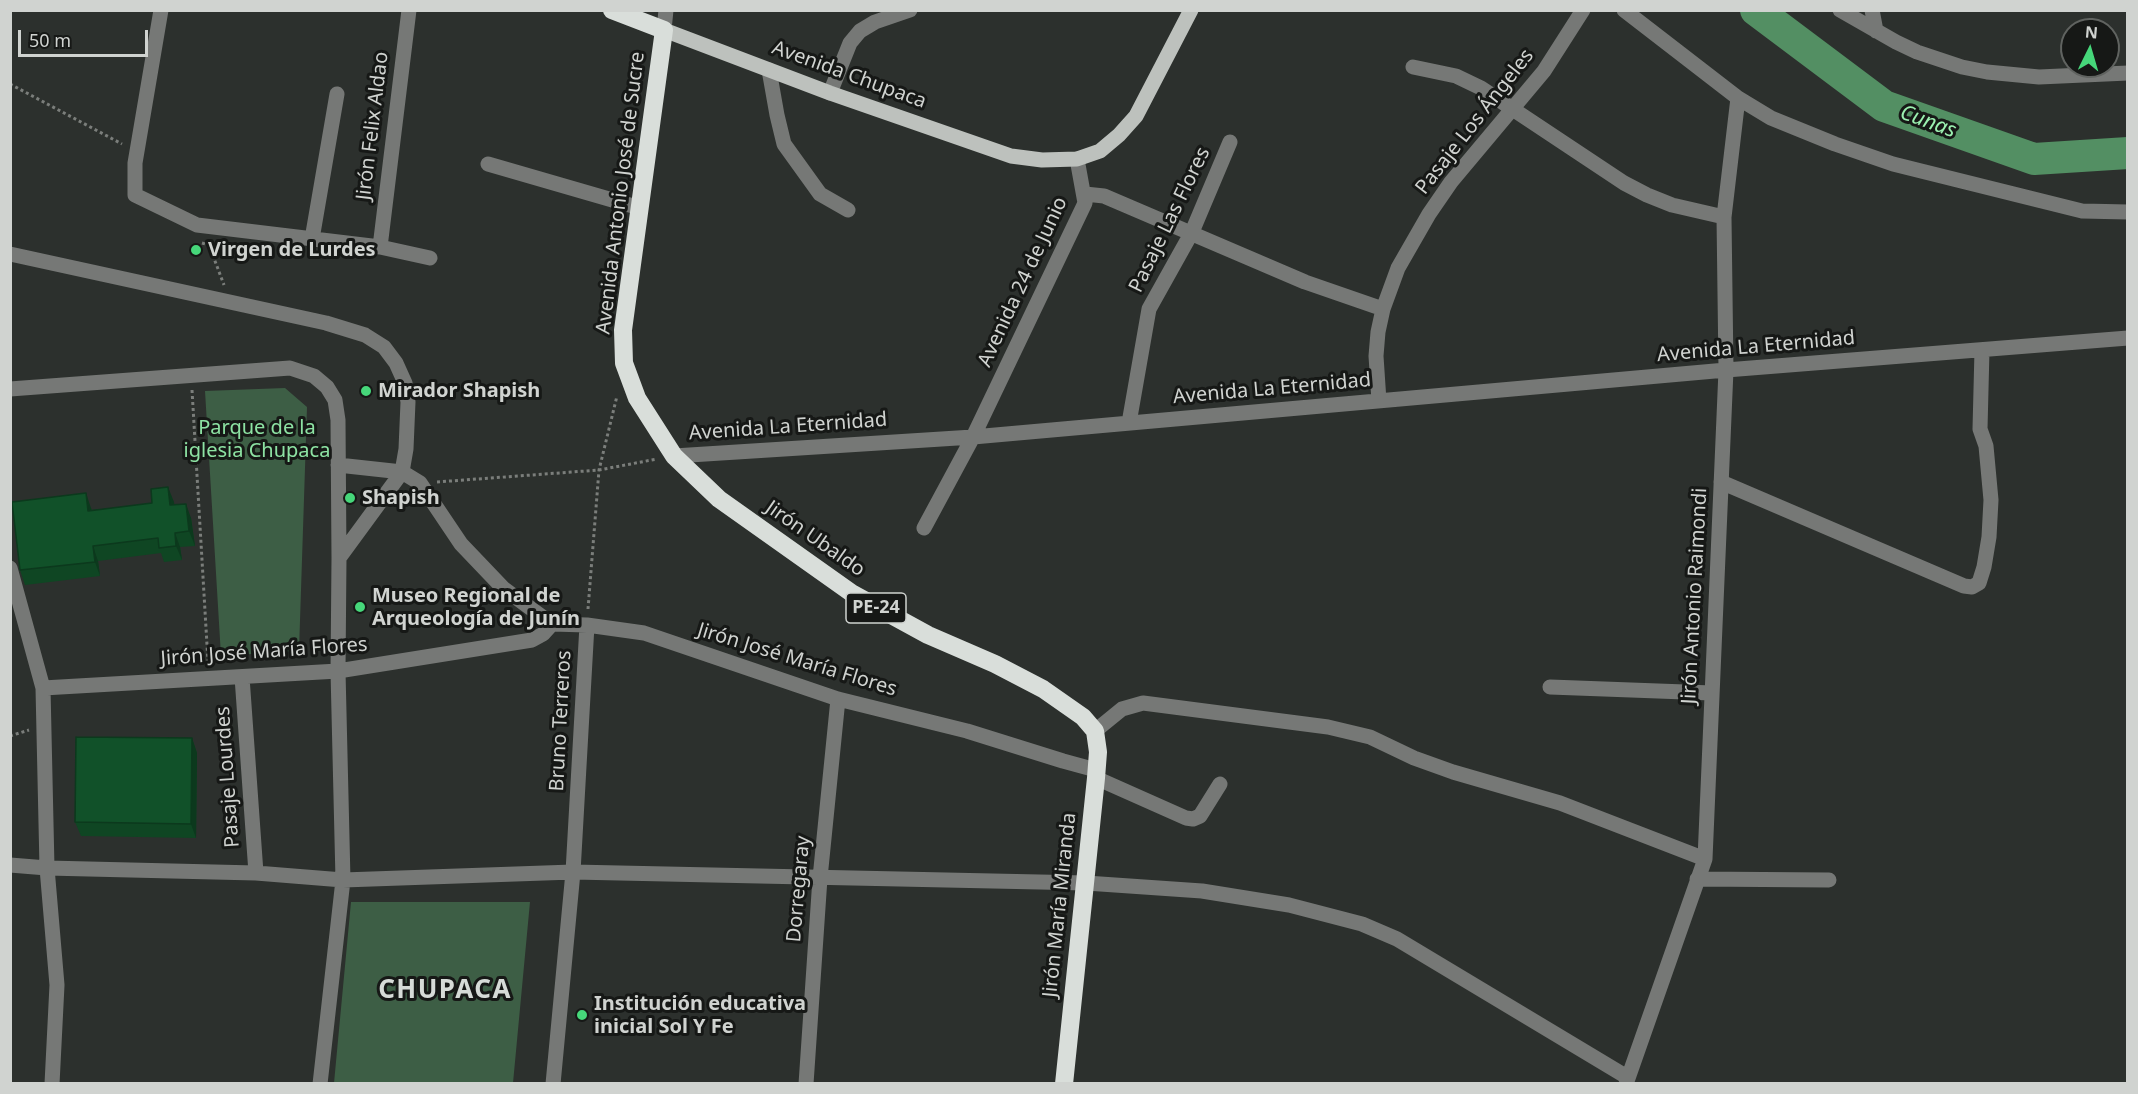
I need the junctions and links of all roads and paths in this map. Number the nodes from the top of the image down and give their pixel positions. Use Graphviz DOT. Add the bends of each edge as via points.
graph roads {
  1 [pos="161,10"];
  2 [pos="410,10"];
  3 [pos="612,10"];
  4 [pos="666,10"];
  5 [pos="910,10"];
  6 [pos="1191,10"];
  7 [pos="1583,10"];
  8 [pos="1624,10"];
  9 [pos="1840,10"];
  10 [pos="1872,10"];
  11 [pos="664,30"];
  12 [pos="1876,31"];
  13 [pos="1413,66"];
  14 [pos="769,70"];
  15 [pos="2127,73"];
  16 [pos="10,84"];
  17 [pos="830,93"];
  18 [pos="337,94"];
  19 [pos="1738,98"];
  20 [pos="1514,108"];
  21 [pos="1230,142"];
  22 [pos="137,152"];
  23 [pos="1077,159"];
  24 [pos="488,164"];
  25 [pos="1085,194"];
  26 [pos="640,208"];
  27 [pos="848,210"];
  28 [pos="2127,212"];
  29 [pos="1724,217"];
  30 [pos="1192,232"];
  31 [pos="312,239"];
  32 [pos="200,243"];
  33 [pos="380,247"];
  34 [pos="10,254"];
  35 [pos="429,258"];
  36 [pos="231,301"];
  37 [pos="1383,309"];
  38 [pos="2127,338"];
  39 [pos="1982,350"];
  40 [pos="1726,370"];
  41 [pos="191,376"];
  42 [pos="10,389"];
  43 [pos="617,395"];
  44 [pos="1379,401"];
  45 [pos="1129,423"];
  46 [pos="974,437"];
  47 [pos="674,456"];
  48 [pos="338,465"];
  49 [pos="599,470"];
  50 [pos="402,472"];
  51 [pos="1721,482"];
  52 [pos="420,483"];
  53 [pos="924,528"];
  54 [pos="339,558"];
  55 [pos="10,568"];
  56 [pos="552,624"];
  57 [pos="587,625"];
  58 [pos="338,671"];
  59 [pos="242,677"];
  60 [pos="210,679"];
  61 [pos="1550,687"];
  62 [pos="43,688"];
  63 [pos="1712,693"];
  64 [pos="838,699"];
  65 [pos="1095,731"];
  66 [pos="1096,774"];
  67 [pos="1220,784"];
  68 [pos="1705,859"];
  69 [pos="10,865"];
  70 [pos="47,868"];
  71 [pos="573,872"];
  72 [pos="256,873"];
  73 [pos="820,878"];
  74 [pos="1697,879"];
  75 [pos="343,880"];
  76 [pos="1828,880"];
  77 [pos="1086,883"];
  78 [pos="1626,1080"];
  79 [pos="52,1083"];
  80 [pos="320,1083"];
  81 [pos="553,1083"];
  82 [pos="806,1083"];
  83 [pos="1064,1083"];
  1 -- 22 [label="street"];
  2 -- 33 [label="street, Jirón Felix Aldao"];
  3 -- 11 [label="highway, Avenida Chupaca"];
  4 -- 11 [label="street"];
  5 -- 17 [label="street" via="875,22 860,32 850,43"];
  6 -- 23 [label="main road" via="1136,116 1100,151"];
  7 -- 20 [label="street, Pasaje Los Ángeles" via="1544,71"];
  8 -- 19 [label="street"];
  9 -- 12 [label="street"];
  10 -- 12 [label="street"];
  11 -- 14 [label="main road, Avenida Chupaca"];
  11 -- 26 [label="highway, Avenida Antonio José de Sucre / PE-24"];
  12 -- 15 [label="street" via="1917,52 1987,72 2039,77"];
  13 -- 20 [label="street" via="1456,76"];
  14 -- 17 [label="main road, Avenida Chupaca"];
  14 -- 27 [label="street" via="784,144 820,194"];
  16 -- 22 [label="path"];
  17 -- 23 [label="main road, Avenida Chupaca" via="1011,156"];
  18 -- 31 [label="street"];
  19 -- 28 [label="street" via="1771,118 1893,164 2082,211"];
  19 -- 29 [label="street, Jirón Antonio Raimondi"];
  20 -- 29 [label="street" via="1647,195"];
  20 -- 37 [label="street, Pasaje Los Ángeles" via="1470,158 1429,214 1398,268"];
  21 -- 30 [label="street, Pasaje Las Flores"];
  22 -- 31 [label="street" via="135,195 196,225"];
  23 -- 25 [label="street, Avenida 24 de Junio"];
  24 -- 26 [label="street"];
  25 -- 30 [label="street" via="1104,196"];
  25 -- 46 [label="street, Avenida 24 de Junio" via="1085,203"];
  26 -- 47 [label="highway, Avenida Antonio José de Sucre / PE-24" via="623,330 624,363 637,398"];
  29 -- 40 [label="street, Jirón Antonio Raimondi"];
  30 -- 37 [label="street" via="1305,282"];
  30 -- 45 [label="street, Pasaje Las Flores" via="1149,309"];
  31 -- 33 [label="street"];
  32 -- 36 [label="path" via="209,245"];
  33 -- 35 [label="street"];
  34 -- 36 [label="street"];
  36 -- 50 [label="street" via="326,323 365,335 384,347 405,383 408,402"];
  37 -- 44 [label="street, Pasaje Los Ángeles" via="1376,356"];
  38 -- 39 [label="street, Avenida La Eternidad"];
  39 -- 40 [label="street, Avenida La Eternidad"];
  39 -- 51 [label="street" via="1980,429 1986,446 1991,500 1984,567 1979,583 1972,587"];
  40 -- 44 [label="street, Avenida La Eternidad"];
  40 -- 51 [label="street, Jirón Antonio Raimondi"];
  41 -- 42 [label="street"];
  41 -- 48 [label="street" via="290,368 314,376 335,400"];
  41 -- 60 [label="path"];
  43 -- 49 [label="path, Bruno Terreros"];
  44 -- 45 [label="street, Avenida La Eternidad"];
  45 -- 46 [label="street, Avenida La Eternidad"];
  46 -- 47 [label="street, Avenida La Eternidad"];
  46 -- 53 [label="street, Avenida 24 de Junio"];
  47 -- 49 [label="path, Avenida La Eternidad"];
  47 -- 65 [label="highway, Jirón Ubaldo / PE-24" via="719,499 853,594 919,631 1043,689 1083,717"];
  48 -- 50 [label="street"];
  48 -- 54 [label="street"];
  49 -- 52 [label="path, Avenida La Eternidad"];
  49 -- 57 [label="path, Bruno Terreros"];
  50 -- 52 [label="street"];
  50 -- 54 [label="street"];
  51 -- 63 [label="street, Jirón Antonio Raimondi"];
  52 -- 56 [label="street" via="461,544 503,588"];
  54 -- 58 [label="street"];
  55 -- 62 [label="street"];
  56 -- 57 [label="street, Jirón José María Flores"];
  56 -- 58 [label="street, Jirón José María Flores" via="531,640"];
  57 -- 64 [label="street, Jirón José María Flores" via="644,633"];
  57 -- 71 [label="street, Bruno Terreros"];
  58 -- 59 [label="street, Jirón José María Flores"];
  58 -- 75 [label="street"];
  59 -- 60 [label="street, Jirón José María Flores"];
  59 -- 72 [label="street, Pasaje Lourdes"];
  60 -- 62 [label="street, Jirón José María Flores"];
  61 -- 63 [label="street"];
  62 -- 70 [label="street"];
  63 -- 68 [label="street, Jirón Antonio Raimondi"];
  64 -- 66 [label="street, Jirón José María Flores" via="966,731"];
  64 -- 73 [label="street, Dorregaray"];
  65 -- 66 [label="highway, Jirón María Miranda"];
  65 -- 68 [label="street" via="1122,709 1143,703 1328,727 1370,737 1414,758 1560,803"];
  66 -- 67 [label="street, Jirón José María Flores" via="1193,819 1200,816"];
  66 -- 77 [label="highway, Jirón María Miranda"];
  68 -- 74 [label="street, Jirón Antonio Raimondi"];
  69 -- 70 [label="street"];
  70 -- 72 [label="street"];
  70 -- 79 [label="street" via="57,985"];
  71 -- 73 [label="street"];
  71 -- 75 [label="street"];
  71 -- 81 [label="street, Bruno Terreros"];
  72 -- 75 [label="street"];
  73 -- 77 [label="street"];
  73 -- 82 [label="street, Dorregaray"];
  74 -- 76 [label="street"];
  74 -- 78 [label="street, Jirón Antonio Raimondi"];
  75 -- 80 [label="street"];
  77 -- 78 [label="street" via="1202,891 1289,905 1362,924 1397,939"];
  77 -- 83 [label="highway, Jirón María Miranda"];
}
